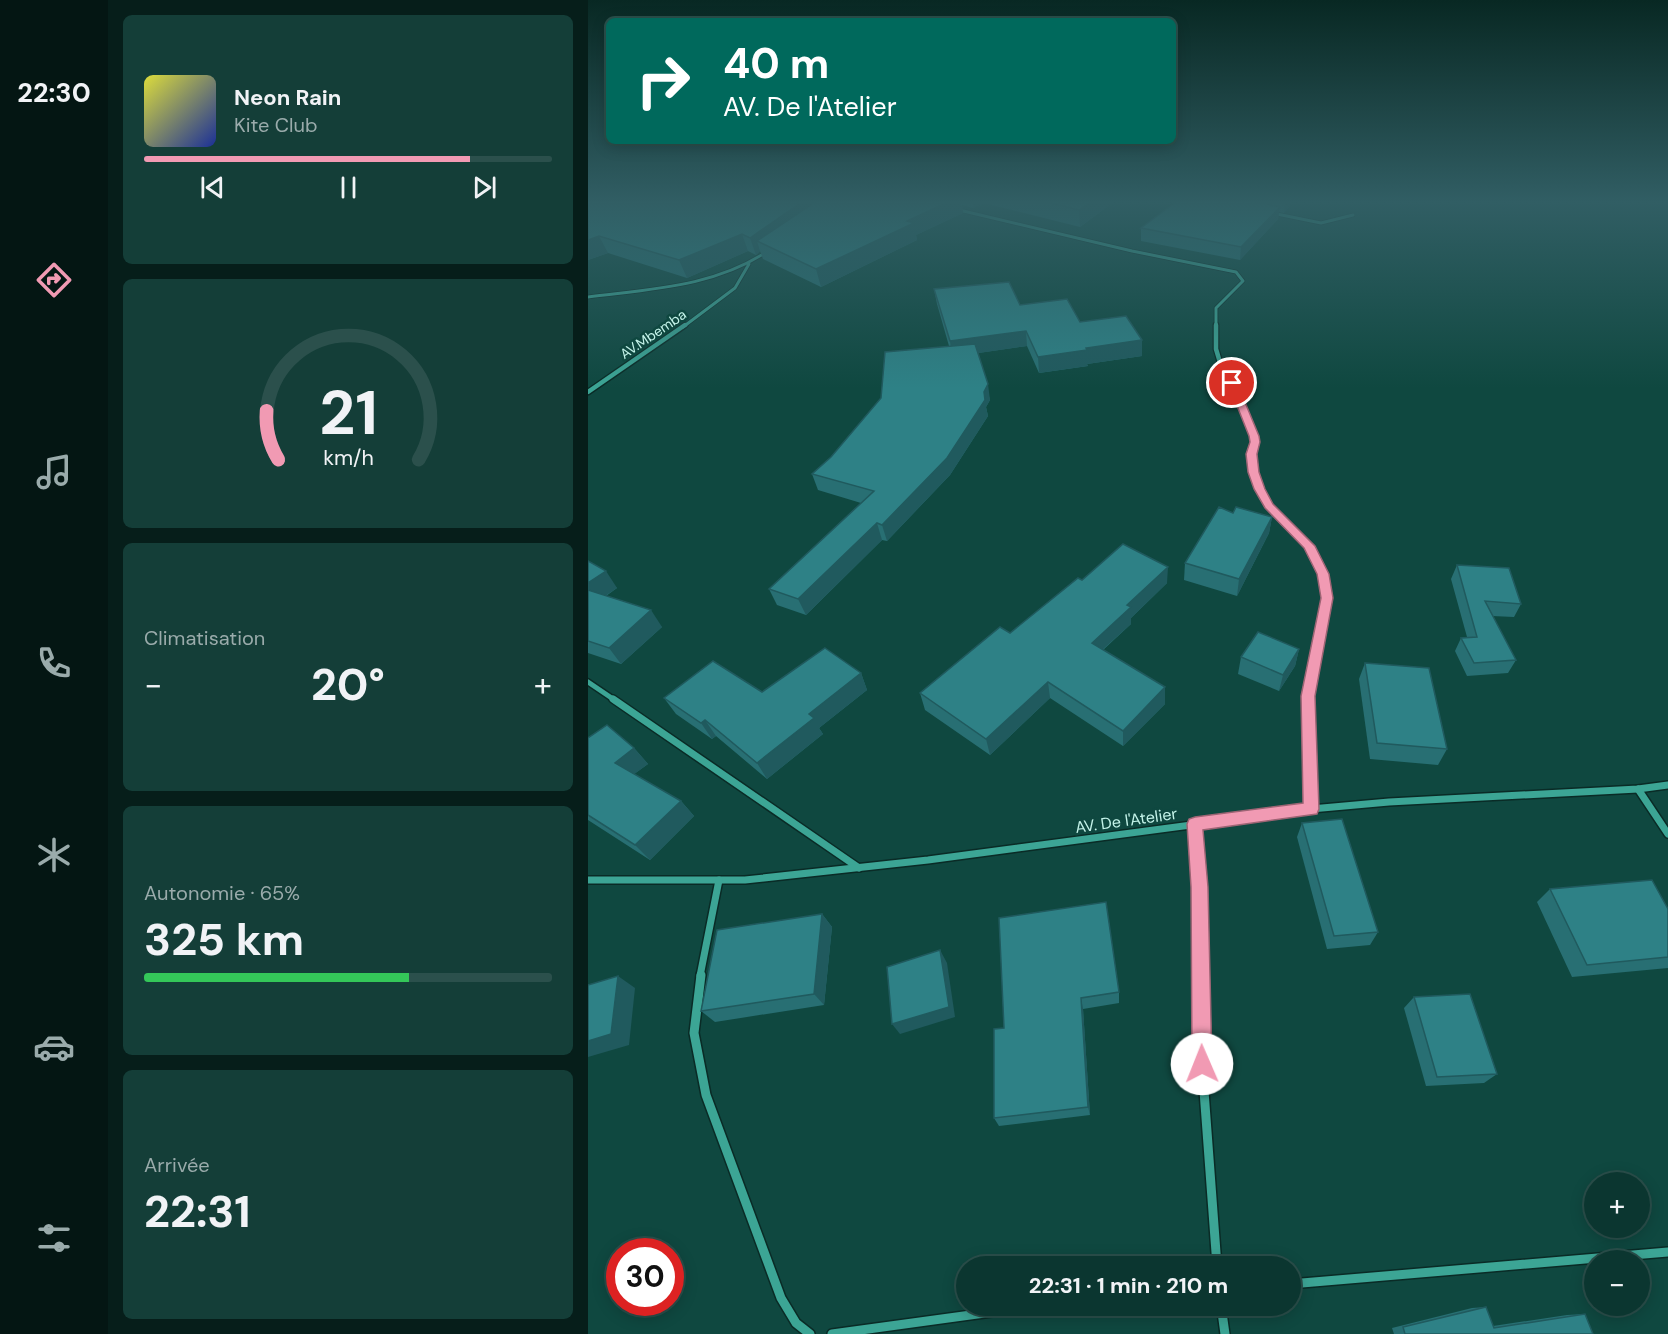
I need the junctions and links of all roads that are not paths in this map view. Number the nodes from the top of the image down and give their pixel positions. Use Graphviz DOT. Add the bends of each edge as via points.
graph roads {
  1 [pos="1192,263"];
  2 [pos="749,264"];
  3 [pos="588,297"];
  4 [pos="588,392"];
  5 [pos="588,682"];
  6 [pos="1668,785"];
  7 [pos="1638,789"];
  8 [pos="1311,809"];
  9 [pos="1195,824"];
  10 [pos="1668,834"];
  11 [pos="859,868"];
  12 [pos="588,879"];
  13 [pos="719,880"];
  14 [pos="1668,1252"];
  15 [pos="1216,1256"];
  16 [pos="1301,1283"];
  17 [pos="963,1316"];
  18 [pos="1223,1316"];
  19 [pos="810,1334"];
  20 [pos="832,1334"];
  21 [pos="1225,1334"];
  1 -- 8 [label="street" via="1239,273 1243,281 1216,309 1216,349 1254,436 1254,472 1260,489 1269,505 1309,546 1326,585 1326,608 1308,696"];
  2 -- 3 [label="street" via="686,283"];
  2 -- 4 [label="street, AV.Mbemba" via="735,288 712,307"];
  5 -- 11 [label="street"];
  6 -- 7 [label="street, AV. De l'Atelier"];
  7 -- 8 [label="street, AV. De l'Atelier"];
  7 -- 10 [label="street"];
  8 -- 9 [label="street, AV. De l'Atelier"];
  9 -- 11 [label="street, AV. De l'Atelier"];
  9 -- 15 [label="street" via="1202,1064"];
  11 -- 13 [label="street, AV. De l'Atelier"];
  12 -- 13 [label="street, AV. De l'Atelier"];
  13 -- 19 [label="street" via="698,988 694,1033 706,1095 781,1299 792,1319"];
  14 -- 16 [label="street"];
  17 -- 20 [label="street"];
  18 -- 21 [label="street"];
}
